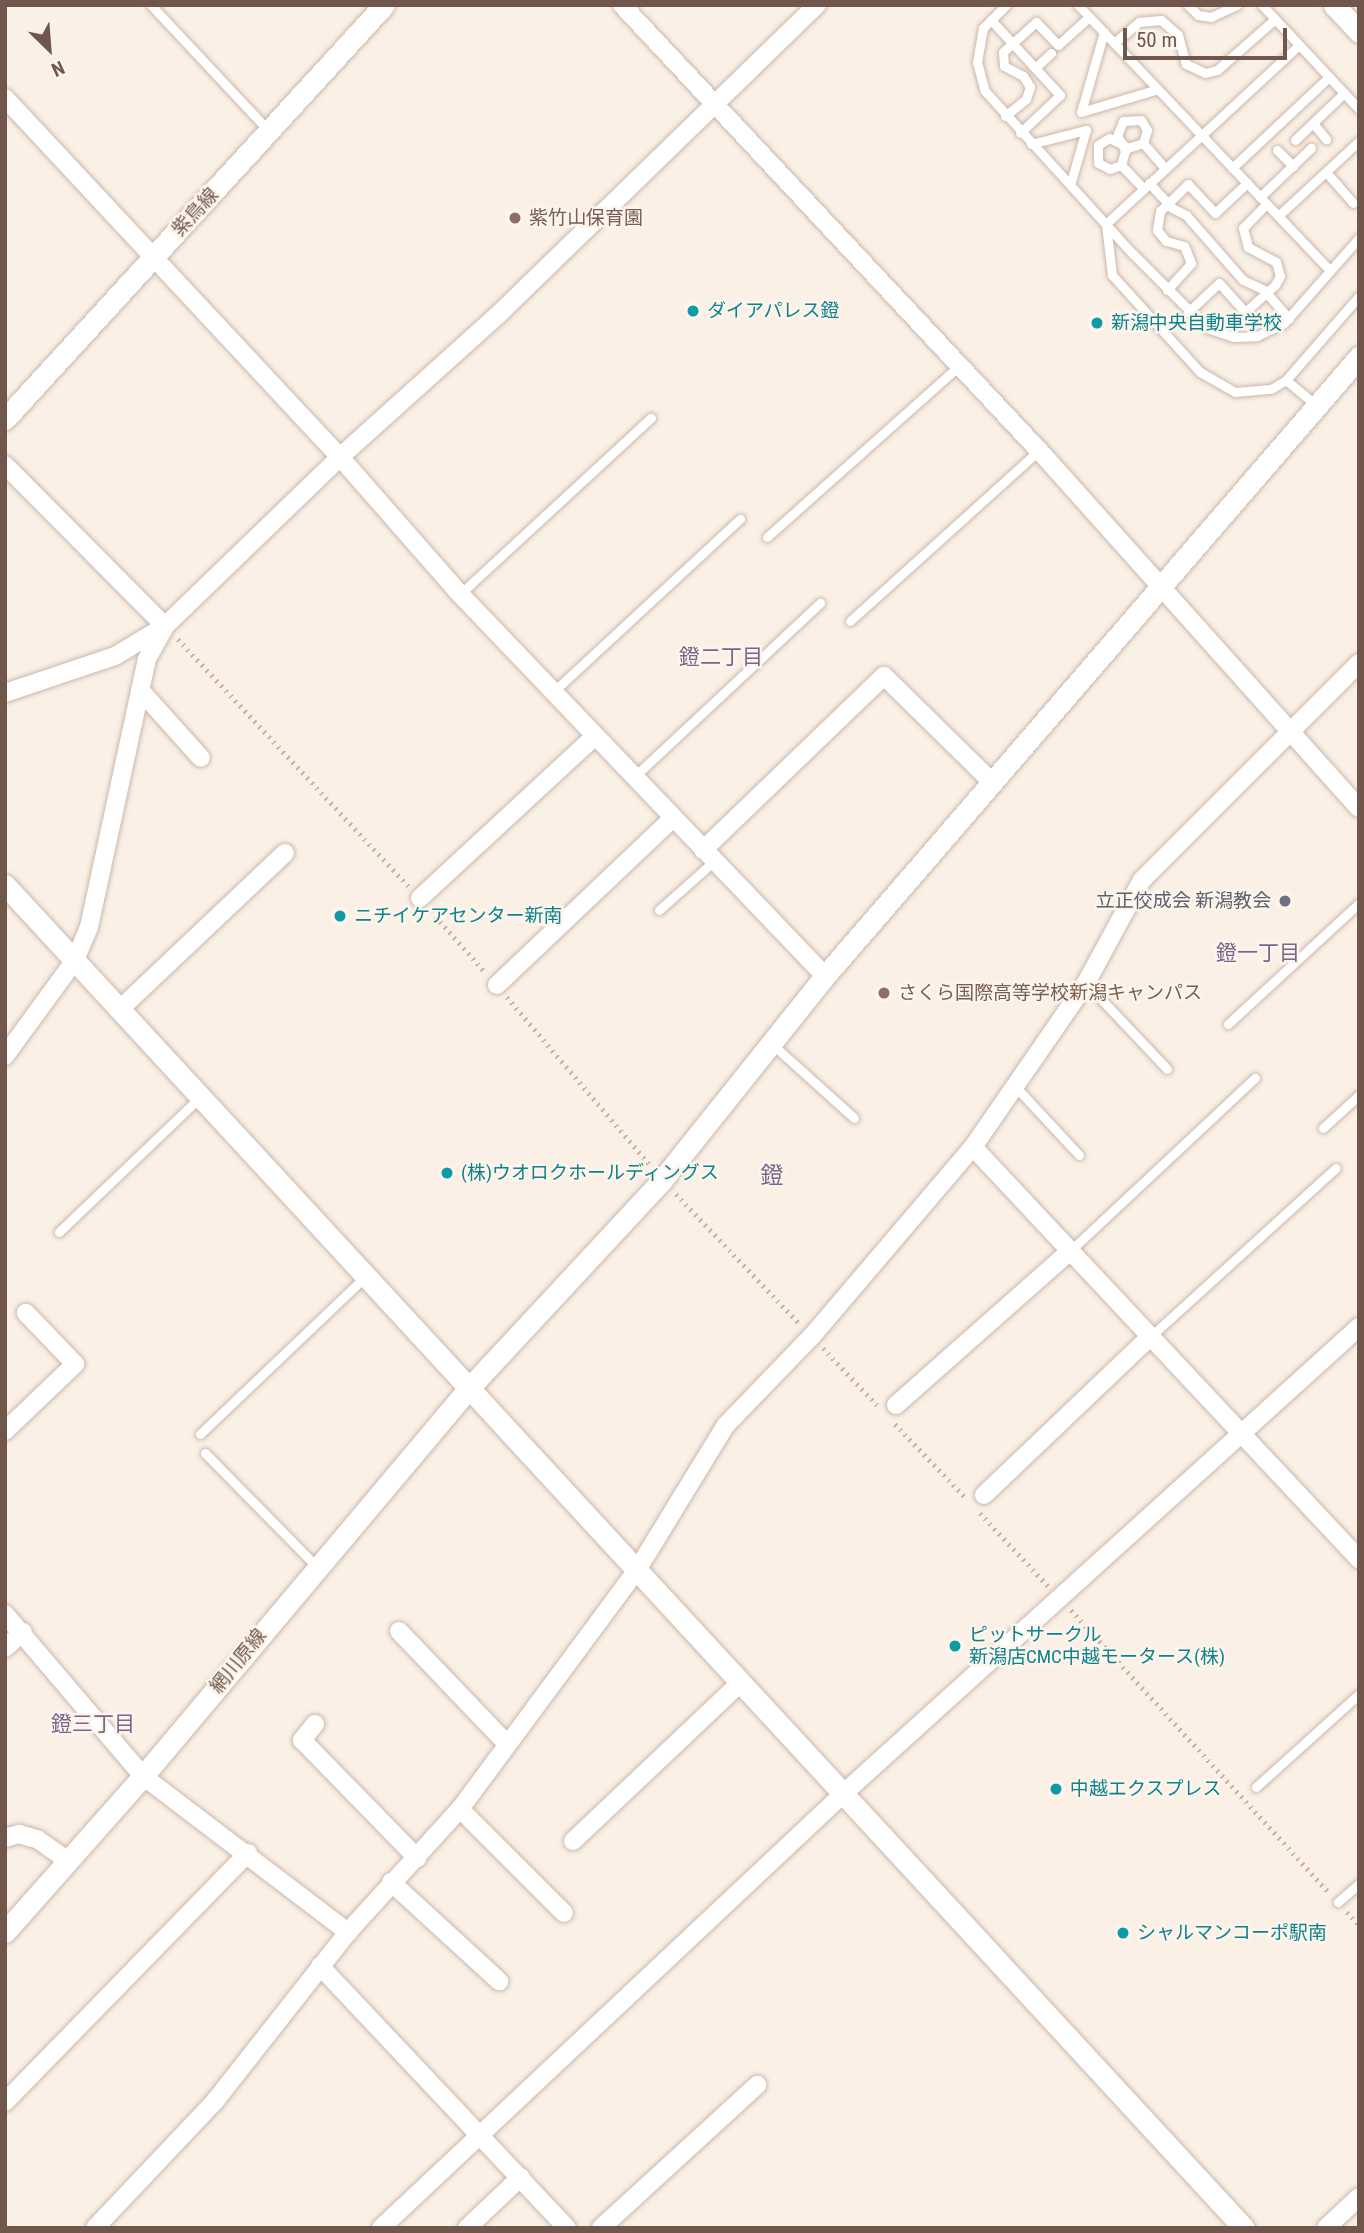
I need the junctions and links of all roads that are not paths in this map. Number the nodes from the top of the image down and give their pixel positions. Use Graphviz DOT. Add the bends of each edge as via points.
graph roads {
  1 [pos="151,5"];
  2 [pos="384,5"];
  3 [pos="622,5"];
  4 [pos="817,5"];
  5 [pos="1006,5"];
  6 [pos="1188,5"];
  7 [pos="1237,5"];
  8 [pos="1262,5"];
  9 [pos="1334,5"];
  10 [pos="1079,6"];
  11 [pos="1089,16"];
  12 [pos="1275,19"];
  13 [pos="991,20"];
  14 [pos="1104,32"];
  15 [pos="1359,32"];
  16 [pos="1012,43"];
  17 [pos="1114,43"];
  18 [pos="1299,45"];
  19 [pos="1051,53"];
  20 [pos="1035,68"];
  21 [pos="1329,77"];
  22 [pos="1158,89"];
  23 [pos="1344,93"];
  24 [pos="5,99"];
  25 [pos="716,102"];
  26 [pos="1359,109"];
  27 [pos="1005,116"];
  28 [pos="1313,124"];
  29 [pos="269,131"];
  30 [pos="1020,133"];
  31 [pos="1200,134"];
  32 [pos="1326,139"];
  33 [pos="1295,140"];
  34 [pos="1359,141"];
  35 [pos="1143,143"];
  36 [pos="1031,144"];
  37 [pos="1122,144"];
  38 [pos="1311,148"];
  39 [pos="1278,150"];
  40 [pos="1121,165"];
  41 [pos="1293,166"];
  42 [pos="1165,168"];
  43 [pos="1232,168"];
  44 [pos="1326,172"];
  45 [pos="1247,183"];
  46 [pos="1070,185"];
  47 [pos="1146,186"];
  48 [pos="1263,200"];
  49 [pos="1167,203"];
  50 [pos="1353,203"];
  51 [pos="1278,216"];
  52 [pos="1105,224"];
  53 [pos="1359,238"];
  54 [pos="152,259"];
  55 [pos="1330,271"];
  56 [pos="1167,289"];
  57 [pos="1266,293"];
  58 [pos="1359,296"];
  59 [pos="1188,312"];
  60 [pos="1289,318"];
  61 [pos="1359,357"];
  62 [pos="960,365"];
  63 [pos="1286,380"];
  64 [pos="1317,406"];
  65 [pos="651,418"];
  66 [pos="5,419"];
  67 [pos="1039,450"];
  68 [pos="340,457"];
  69 [pos="5,465"];
  70 [pos="740,519"];
  71 [pos="767,537"];
  72 [pos="1162,585"];
  73 [pos="460,594"];
  74 [pos="820,603"];
  75 [pos="850,621"];
  76 [pos="165,626"];
  77 [pos="1359,663"];
  78 [pos="140,691"];
  79 [pos="553,692"];
  80 [pos="5,693"];
  81 [pos="1288,734"];
  82 [pos="595,736"];
  83 [pos="201,758"];
  84 [pos="634,777"];
  85 [pos="992,782"];
  86 [pos="1359,808"];
  87 [pos="673,818"];
  88 [pos="285,853"];
  89 [pos="709,855"];
  90 [pos="5,885"];
  91 [pos="420,898"];
  92 [pos="1359,903"];
  93 [pos="659,910"];
  94 [pos="75,960"];
  95 [pos="825,976"];
  96 [pos="1086,982"];
  97 [pos="497,985"];
  98 [pos="120,1009"];
  99 [pos="1228,1024"];
  100 [pos="773,1045"];
  101 [pos="5,1056"];
  102 [pos="1167,1069"];
  103 [pos="1255,1078"];
  104 [pos="1013,1084"];
  105 [pos="1359,1095"];
  106 [pos="201,1097"];
  107 [pos="854,1118"];
  108 [pos="1323,1128"];
  109 [pos="973,1147"];
  110 [pos="1079,1155"];
  111 [pos="1336,1168"];
  112 [pos="59,1232"];
  113 [pos="1071,1250"];
  114 [pos="366,1276"];
  115 [pos="26,1313"];
  116 [pos="1359,1326"];
  117 [pos="1150,1337"];
  118 [pos="469,1388"];
  119 [pos="895,1405"];
  120 [pos="5,1431"];
  121 [pos="200,1434"];
  122 [pos="1242,1436"];
  123 [pos="205,1453"];
  124 [pos="984,1495"];
  125 [pos="1359,1559"];
  126 [pos="316,1566"];
  127 [pos="637,1570"];
  128 [pos="5,1614"];
  129 [pos="399,1631"];
  130 [pos="23,1632"];
  131 [pos="5,1648"];
  132 [pos="741,1682"];
  133 [pos="1359,1694"];
  134 [pos="314,1724"];
  135 [pos="508,1744"];
  136 [pos="144,1776"];
  137 [pos="1256,1787"];
  138 [pos="844,1793"];
  139 [pos="460,1809"];
  140 [pos="5,1838"];
  141 [pos="573,1841"];
  142 [pos="248,1853"];
  143 [pos="417,1858"];
  144 [pos="68,1861"];
  145 [pos="391,1882"];
  146 [pos="1359,1884"];
  147 [pos="1338,1902"];
  148 [pos="564,1913"];
  149 [pos="5,1932"];
  150 [pos="348,1932"];
  151 [pos="320,1966"];
  152 [pos="499,1981"];
  153 [pos="757,2085"];
  154 [pos="5,2102"];
  155 [pos="483,2134"];
  156 [pos="521,2177"];
  157 [pos="1359,2197"];
  158 [pos="95,2228"];
  159 [pos="381,2228"];
  160 [pos="467,2228"];
  161 [pos="568,2228"];
  162 [pos="601,2228"];
  163 [pos="1244,2228"];
  164 [pos="1326,2228"];
  1 -- 29 [label="lane"];
  2 -- 29 [label="street, 紫鳥線"];
  3 -- 25 [label="street"];
  4 -- 25 [label="street"];
  5 -- 13 [label="lane"];
  6 -- 7 [label="lane" via="1198,15 1211,17"];
  8 -- 12 [label="lane"];
  9 -- 15 [label="street"];
  10 -- 11 [label="lane"];
  11 -- 14 [label="lane"];
  11 -- 16 [label="lane" via="1058,45 1036,22"];
  12 -- 17 [label="lane" via="1217,70 1205,73 1186,64 1178,35 1161,20 1139,22"];
  12 -- 18 [label="lane"];
  13 -- 16 [label="lane"];
  13 -- 27 [label="lane" via="983,28 977,62 985,91"];
  14 -- 17 [label="lane"];
  14 -- 22 [label="lane" via="1081,112"];
  16 -- 20 [label="lane"];
  16 -- 27 [label="lane" via="1002,62 1007,71 1028,80 1030,87 1026,99"];
  17 -- 22 [label="lane"];
  18 -- 21 [label="lane"];
  18 -- 31 [label="lane"];
  19 -- 20 [label="lane"];
  20 -- 30 [label="lane" via="1060,94"];
  21 -- 23 [label="lane"];
  21 -- 43 [label="lane"];
  22 -- 31 [label="lane"];
  23 -- 26 [label="lane"];
  23 -- 28 [label="lane"];
  24 -- 54 [label="street"];
  25 -- 62 [label="street"];
  25 -- 68 [label="street" via="503,310"];
  27 -- 30 [label="lane"];
  28 -- 32 [label="lane"];
  28 -- 33 [label="lane"];
  29 -- 54 [label="street, 紫鳥線"];
  30 -- 36 [label="lane"];
  31 -- 42 [label="lane"];
  31 -- 43 [label="lane"];
  34 -- 44 [label="lane"];
  35 -- 37 [label="lane" via="1128,148"];
  35 -- 37 [label="lane" via="1147,130 1135,118 1118,128"];
  35 -- 42 [label="lane"];
  36 -- 46 [label="lane"];
  36 -- 46 [label="lane" via="1086,130"];
  37 -- 40 [label="lane"];
  37 -- 40 [label="lane" via="1109,138 1095,150 1103,167"];
  38 -- 41 [label="lane"];
  39 -- 41 [label="lane"];
  40 -- 47 [label="lane"];
  41 -- 48 [label="lane"];
  42 -- 47 [label="lane"];
  43 -- 45 [label="lane"];
  44 -- 50 [label="lane"];
  44 -- 51 [label="lane"];
  45 -- 48 [label="lane"];
  45 -- 49 [label="lane" via="1216,213 1188,184"];
  46 -- 52 [label="lane"];
  47 -- 49 [label="lane"];
  47 -- 52 [label="lane"];
  48 -- 51 [label="lane"];
  48 -- 57 [label="lane" via="1242,228 1248,247 1276,262 1280,276"];
  49 -- 56 [label="lane" via="1155,220 1157,230 1166,241 1184,246 1191,264"];
  49 -- 57 [label="lane" via="1186,215 1243,280"];
  51 -- 55 [label="lane"];
  52 -- 56 [label="lane"];
  52 -- 63 [label="lane" via="1112,275 1200,372 1214,384 1243,393 1271,389"];
  53 -- 55 [label="lane"];
  54 -- 66 [label="street, 紫鳥線"];
  54 -- 68 [label="street"];
  55 -- 60 [label="lane"];
  56 -- 59 [label="lane"];
  57 -- 59 [label="lane" via="1245,312 1219,283"];
  57 -- 60 [label="lane"];
  58 -- 63 [label="lane"];
  59 -- 60 [label="lane" via="1207,328 1233,337 1257,336"];
  61 -- 64 [label="street, 網川原線"];
  62 -- 67 [label="street"];
  62 -- 71 [label="lane"];
  63 -- 64 [label="lane"];
  64 -- 72 [label="street, 網川原線"];
  65 -- 73 [label="lane"];
  67 -- 72 [label="street"];
  67 -- 75 [label="lane"];
  68 -- 73 [label="street"];
  68 -- 76 [label="street"];
  69 -- 76 [label="street"];
  70 -- 79 [label="lane"];
  72 -- 81 [label="street"];
  72 -- 85 [label="street, 網川原線"];
  73 -- 79 [label="street"];
  74 -- 84 [label="lane"];
  76 -- 78 [label="street" via="147,659"];
  76 -- 80 [label="street" via="115,656"];
  77 -- 81 [label="street"];
  78 -- 83 [label="street"];
  78 -- 94 [label="street" via="89,927"];
  79 -- 82 [label="street"];
  81 -- 86 [label="street"];
  81 -- 96 [label="street" via="1142,880"];
  82 -- 84 [label="street"];
  82 -- 91 [label="street"];
  84 -- 87 [label="street"];
  85 -- 89 [label="street" via="884,676"];
  85 -- 95 [label="street, 網川原線"];
  87 -- 89 [label="street"];
  87 -- 97 [label="street"];
  88 -- 98 [label="street"];
  89 -- 93 [label="lane"];
  89 -- 95 [label="street"];
  90 -- 94 [label="street"];
  92 -- 99 [label="lane"];
  94 -- 98 [label="street"];
  94 -- 101 [label="street"];
  95 -- 100 [label="street, 網川原線"];
  96 -- 102 [label="lane"];
  96 -- 104 [label="street"];
  98 -- 106 [label="street"];
  100 -- 107 [label="lane"];
  100 -- 118 [label="street, 網川原線" via="662,1180"];
  103 -- 113 [label="lane"];
  104 -- 109 [label="street"];
  104 -- 110 [label="lane"];
  105 -- 108 [label="lane"];
  106 -- 112 [label="lane"];
  106 -- 114 [label="street"];
  109 -- 113 [label="street"];
  109 -- 127 [label="street" via="812,1336 726,1425"];
  111 -- 117 [label="lane"];
  113 -- 117 [label="street"];
  113 -- 119 [label="street"];
  114 -- 118 [label="street"];
  114 -- 121 [label="lane"];
  115 -- 120 [label="street" via="75,1364"];
  116 -- 122 [label="street"];
  117 -- 122 [label="street"];
  117 -- 124 [label="street"];
  118 -- 126 [label="street, 網川原線"];
  118 -- 127 [label="street"];
  122 -- 125 [label="street"];
  122 -- 138 [label="street"];
  123 -- 126 [label="lane"];
  126 -- 136 [label="street, 網川原線"];
  127 -- 132 [label="street"];
  127 -- 135 [label="street"];
  128 -- 130 [label="street"];
  129 -- 135 [label="street"];
  130 -- 131 [label="street"];
  130 -- 136 [label="street"];
  132 -- 138 [label="street"];
  132 -- 141 [label="street"];
  133 -- 137 [label="lane"];
  134 -- 143 [label="street" via="302,1740"];
  135 -- 139 [label="street"];
  136 -- 142 [label="street"];
  136 -- 144 [label="street, 網川原線"];
  138 -- 155 [label="street"];
  138 -- 163 [label="street"];
  139 -- 143 [label="street"];
  139 -- 148 [label="street"];
  140 -- 144 [label="street" via="19,1834 37,1839"];
  142 -- 150 [label="street"];
  142 -- 154 [label="street"];
  143 -- 145 [label="street"];
  144 -- 149 [label="street, 網川原線"];
  145 -- 150 [label="street"];
  145 -- 152 [label="street"];
  146 -- 147 [label="lane"];
  150 -- 151 [label="street"];
  151 -- 155 [label="street"];
  151 -- 158 [label="street" via="215,2101"];
  153 -- 162 [label="street"];
  155 -- 156 [label="street"];
  155 -- 159 [label="street"];
  156 -- 160 [label="street"];
  156 -- 161 [label="street"];
  157 -- 164 [label="street"];
}
